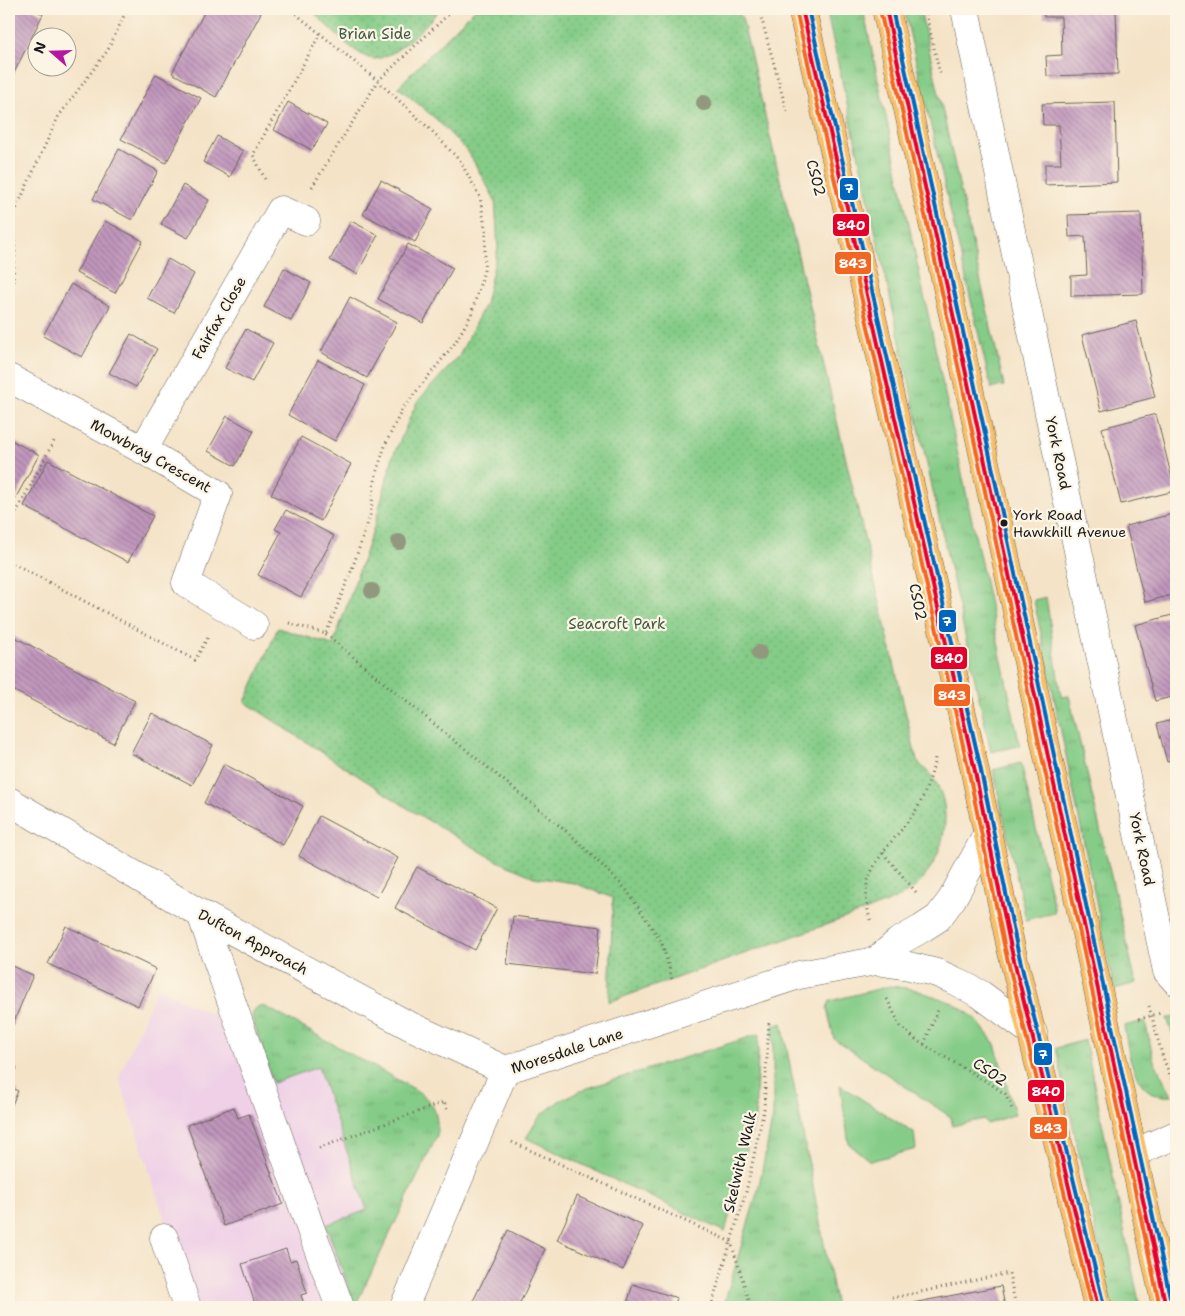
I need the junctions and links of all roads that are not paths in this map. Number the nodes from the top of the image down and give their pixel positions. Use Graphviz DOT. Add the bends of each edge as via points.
graph roads {
  1 [pos="802,9"];
  2 [pos="886,9"];
  3 [pos="965,9"];
  4 [pos="306,221"];
  5 [pos="9,378"];
  6 [pos="143,450"];
  7 [pos="254,625"];
  8 [pos="9,801"];
  9 [pos="988,833"];
  10 [pos="201,914"];
  11 [pos="876,961"];
  12 [pos="1176,981"];
  13 [pos="1033,1033"];
  14 [pos="504,1070"];
  15 [pos="1176,1134"];
  16 [pos="1134,1153"];
  17 [pos="164,1238"];
  18 [pos="1168,1280"];
  19 [pos="187,1307"];
  20 [pos="340,1307"];
  21 [pos="404,1307"];
  22 [pos="1098,1307"];
  23 [pos="1166,1307"];
  1 -- 9 [label="highway"];
  2 -- 16 [label="highway"];
  3 -- 12 [label="street, York Road" via="1167,970"];
  4 -- 6 [label="street, Fairfax Close" via="281,210"];
  5 -- 6 [label="street, Mowbray Crescent"];
  6 -- 7 [label="street, Mowbray Crescent" via="218,494 186,583"];
  8 -- 10 [label="street, Dufton Approach"];
  9 -- 11 [label="street" via="961,885 938,918 898,942"];
  9 -- 13 [label="highway"];
  10 -- 14 [label="street, Dufton Approach" via="408,1026"];
  10 -- 20 [label="street"];
  11 -- 13 [label="street, Moresdale Lane" via="909,966 953,980 980,994"];
  11 -- 14 [label="street, Moresdale Lane" via="799,975"];
  13 -- 22 [label="highway"];
  14 -- 21 [label="street, Moresdale Lane"];
  15 -- 16 [label="street"];
  16 -- 18 [label="highway"];
  17 -- 19 [label="street"];
  18 -- 23 [label="highway"];
}
